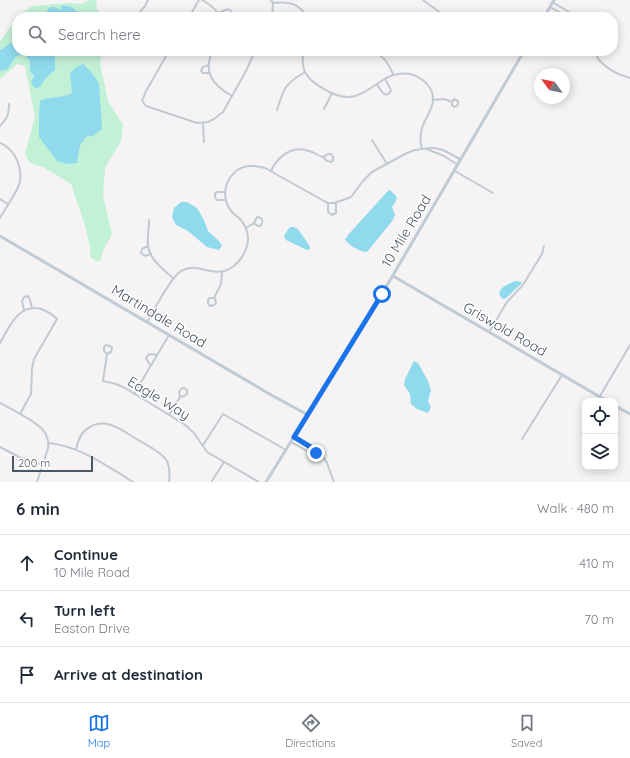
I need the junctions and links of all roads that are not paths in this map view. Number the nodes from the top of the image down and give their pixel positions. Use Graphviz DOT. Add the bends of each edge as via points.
graph roads {
  1 [pos="148,0"];
  2 [pos="200,0"];
  3 [pos="271,0"];
  4 [pos="423,0"];
  5 [pos="553,1"];
  6 [pos="273,3"];
  7 [pos="550,7"];
  8 [pos="140,12"];
  9 [pos="192,12"];
  10 [pos="217,12"];
  11 [pos="221,12"];
  12 [pos="231,12"];
  13 [pos="272,12"];
  14 [pos="304,12"];
  15 [pos="439,12"];
  16 [pos="547,12"];
  17 [pos="559,12"];
  18 [pos="569,12"];
  19 [pos="166,56"];
  20 [pos="210,56"];
  21 [pos="254,56"];
  22 [pos="303,56"];
  23 [pos="381,56"];
  24 [pos="521,56"];
  25 [pos="597,56"];
  26 [pos="209,65"];
  27 [pos="305,72"];
  28 [pos="210,73"];
  29 [pos="393,74"];
  30 [pos="630,78"];
  31 [pos="385,79"];
  32 [pos="376,84"];
  33 [pos="332,93"];
  34 [pos="232,96"];
  35 [pos="433,100"];
  36 [pos="452,102"];
  37 [pos="9,104"];
  38 [pos="324,109"];
  39 [pos="276,110"];
  40 [pos="203,123"];
  41 [pos="0,126"];
  42 [pos="372,140"];
  43 [pos="204,142"];
  44 [pos="0,143"];
  45 [pos="422,149"];
  46 [pos="426,149"];
  47 [pos="323,157"];
  48 [pos="461,160"];
  49 [pos="387,164"];
  50 [pos="458,165"];
  51 [pos="271,171"];
  52 [pos="455,171"];
  53 [pos="225,192"];
  54 [pos="493,193"];
  55 [pos="0,199"];
  56 [pos="226,200"];
  57 [pos="328,202"];
  58 [pos="336,202"];
  59 [pos="8,204"];
  60 [pos="0,218"];
  61 [pos="149,220"];
  62 [pos="254,223"];
  63 [pos="246,228"];
  64 [pos="0,236"];
  65 [pos="148,246"];
  66 [pos="544,246"];
  67 [pos="151,254"];
  68 [pos="222,272"];
  69 [pos="393,276"];
  70 [pos="174,278"];
  71 [pos="214,298"];
  72 [pos="32,308"];
  73 [pos="24,310"];
  74 [pos="147,322"];
  75 [pos="489,332"];
  76 [pos="169,335"];
  77 [pos="1,341"];
  78 [pos="630,345"];
  79 [pos="107,354"];
  80 [pos="157,355"];
  81 [pos="150,365"];
  82 [pos="562,375"];
  83 [pos="134,394"];
  84 [pos="600,396"];
  85 [pos="180,397"];
  86 [pos="603,398"];
  87 [pos="0,403"];
  88 [pos="618,408"];
  89 [pos="20,414"];
  90 [pos="630,414"];
  91 [pos="169,415"];
  92 [pos="308,415"];
  93 [pos="294,437"];
  94 [pos="522,439"];
  95 [pos="291,442"];
  96 [pos="48,443"];
  97 [pos="202,445"];
  98 [pos="0,447"];
  99 [pos="76,449"];
  100 [pos="286,450"];
  101 [pos="316,453"];
  102 [pos="224,462"];
  103 [pos="42,465"];
  104 [pos="212,481"];
  105 [pos="37,482"];
  106 [pos="134,482"];
  107 [pos="169,482"];
  108 [pos="259,482"];
  109 [pos="266,482"];
  110 [pos="334,482"];
  1 -- 8 [label="street"];
  2 -- 9 [label="street"];
  2 -- 10 [label="street"];
  3 -- 6 [label="street"];
  4 -- 15 [label="street"];
  5 -- 7 [label="street"];
  5 -- 18 [label="street"];
  6 -- 13 [label="street"];
  6 -- 14 [label="street" via="290,3"];
  7 -- 16 [label="street"];
  7 -- 17 [label="street"];
  11 -- 12 [label="street"];
  19 -- 40 [label="street" via="142,101 146,106"];
  20 -- 26 [label="street"];
  21 -- 34 [label="street"];
  22 -- 27 [label="street"];
  23 -- 29 [label="street" via="388,62"];
  24 -- 48 [label="street, 10 Mile Road"];
  25 -- 30 [label="street" via="612,71"];
  26 -- 28 [label="street"];
  26 -- 28 [label="street" via="201,71"];
  27 -- 33 [label="street" via="314,82"];
  27 -- 39 [label="street" via="288,84"];
  28 -- 34 [label="street" via="218,87"];
  29 -- 31 [label="street"];
  29 -- 35 [label="street" via="420,77 431,90"];
  31 -- 32 [label="street"];
  31 -- 32 [label="street" via="391,91 389,94 384,94"];
  32 -- 33 [label="street" via="360,94 349,97"];
  33 -- 38 [label="street"];
  34 -- 40 [label="street" via="219,116"];
  35 -- 36 [label="street" via="444,99"];
  35 -- 45 [label="street" via="422,129"];
  37 -- 41 [label="street" via="7,118"];
  40 -- 43 [label="street"];
  42 -- 49 [label="street"];
  44 -- 59 [label="street" via="9,148 20,170 19,185"];
  45 -- 46 [label="street"];
  45 -- 49 [label="street" via="405,154"];
  46 -- 48 [label="street" via="443,150"];
  46 -- 50 [label="street"];
  47 -- 47 [label="street" via="330,154 334,159 328,162"];
  47 -- 51 [label="street" via="308,150 292,150 278,159"];
  48 -- 50 [label="street, 10 Mile Road"];
  49 -- 58 [label="street" via="368,176 346,200"];
  50 -- 52 [label="street, 10 Mile Road"];
  51 -- 53 [label="street" via="254,165 244,167 230,177"];
  51 -- 57 [label="street" via="318,199"];
  52 -- 54 [label="street"];
  52 -- 69 [label="street, 10 Mile Road"];
  53 -- 56 [label="street"];
  53 -- 56 [label="street" via="215,193 214,197 217,200"];
  55 -- 59 [label="street"];
  56 -- 63 [label="street" via="228,207"];
  57 -- 58 [label="street"];
  57 -- 58 [label="street" via="328,212 332,215 336,214"];
  59 -- 60 [label="street"];
  61 -- 65 [label="street"];
  62 -- 62 [label="street" via="257,217 263,221 260,226"];
  62 -- 63 [label="street"];
  63 -- 68 [label="street" via="248,240 242,256 232,268"];
  64 -- 74 [label="street, Martindale Road"];
  65 -- 67 [label="street"];
  65 -- 67 [label="street" via="142,249 141,253 145,256"];
  66 -- 75 [label="street" via="526,280 507,302"];
  67 -- 70 [label="street" via="157,264"];
  68 -- 70 [label="street" via="192,268"];
  68 -- 71 [label="street" via="221,284"];
  69 -- 75 [label="street, Griswold Road"];
  69 -- 92 [label="street, 10 Mile Road"];
  70 -- 74 [label="street"];
  71 -- 71 [label="street" via="208,300 209,305 215,304"];
  72 -- 73 [label="street"];
  72 -- 73 [label="street" via="28,296 24,297"];
  72 -- 89 [label="street" via="46,310 57,319 34,359 31,394"];
  73 -- 77 [label="street" via="15,317"];
  74 -- 76 [label="street, Martindale Road"];
  75 -- 82 [label="street, Griswold Road"];
  76 -- 80 [label="street"];
  76 -- 92 [label="street, Martindale Road"];
  78 -- 84 [label="street"];
  79 -- 79 [label="street" via="112,348 106,345 104,351"];
  79 -- 83 [label="street, Eagle Way" via="103,381 116,384"];
  80 -- 81 [label="street"];
  80 -- 81 [label="street" via="148,355 146,358"];
  81 -- 83 [label="street"];
  82 -- 84 [label="street, Griswold Road"];
  82 -- 94 [label="street"];
  83 -- 91 [label="street, Eagle Way"];
  84 -- 86 [label="street, Griswold Road"];
  85 -- 85 [label="street" via="187,394 187,390 181,389"];
  85 -- 91 [label="street"];
  87 -- 89 [label="street"];
  88 -- 90 [label="street"];
  89 -- 96 [label="street" via="40,427 46,434"];
  91 -- 97 [label="street, Eagle Way" via="190,428"];
  92 -- 93 [label="street, 10 Mile Road"];
  93 -- 95 [label="street, 10 Mile Road"];
  93 -- 101 [label="street" via="314,449"];
  95 -- 100 [label="street, 10 Mile Road"];
  95 -- 101 [label="street"];
  96 -- 99 [label="street"];
  96 -- 103 [label="street"];
  97 -- 100 [label="street" via="223,414"];
  97 -- 102 [label="street, Eagle Way" via="207,452"];
  98 -- 103 [label="street"];
  99 -- 106 [label="street"];
  99 -- 107 [label="street" via="83,431 98,423 108,424 164,458 170,471"];
  100 -- 109 [label="street, 10 Mile Road"];
  101 -- 110 [label="street" via="324,458"];
  102 -- 104 [label="street"];
  102 -- 108 [label="street, Eagle Way"];
  103 -- 105 [label="street"];
}
